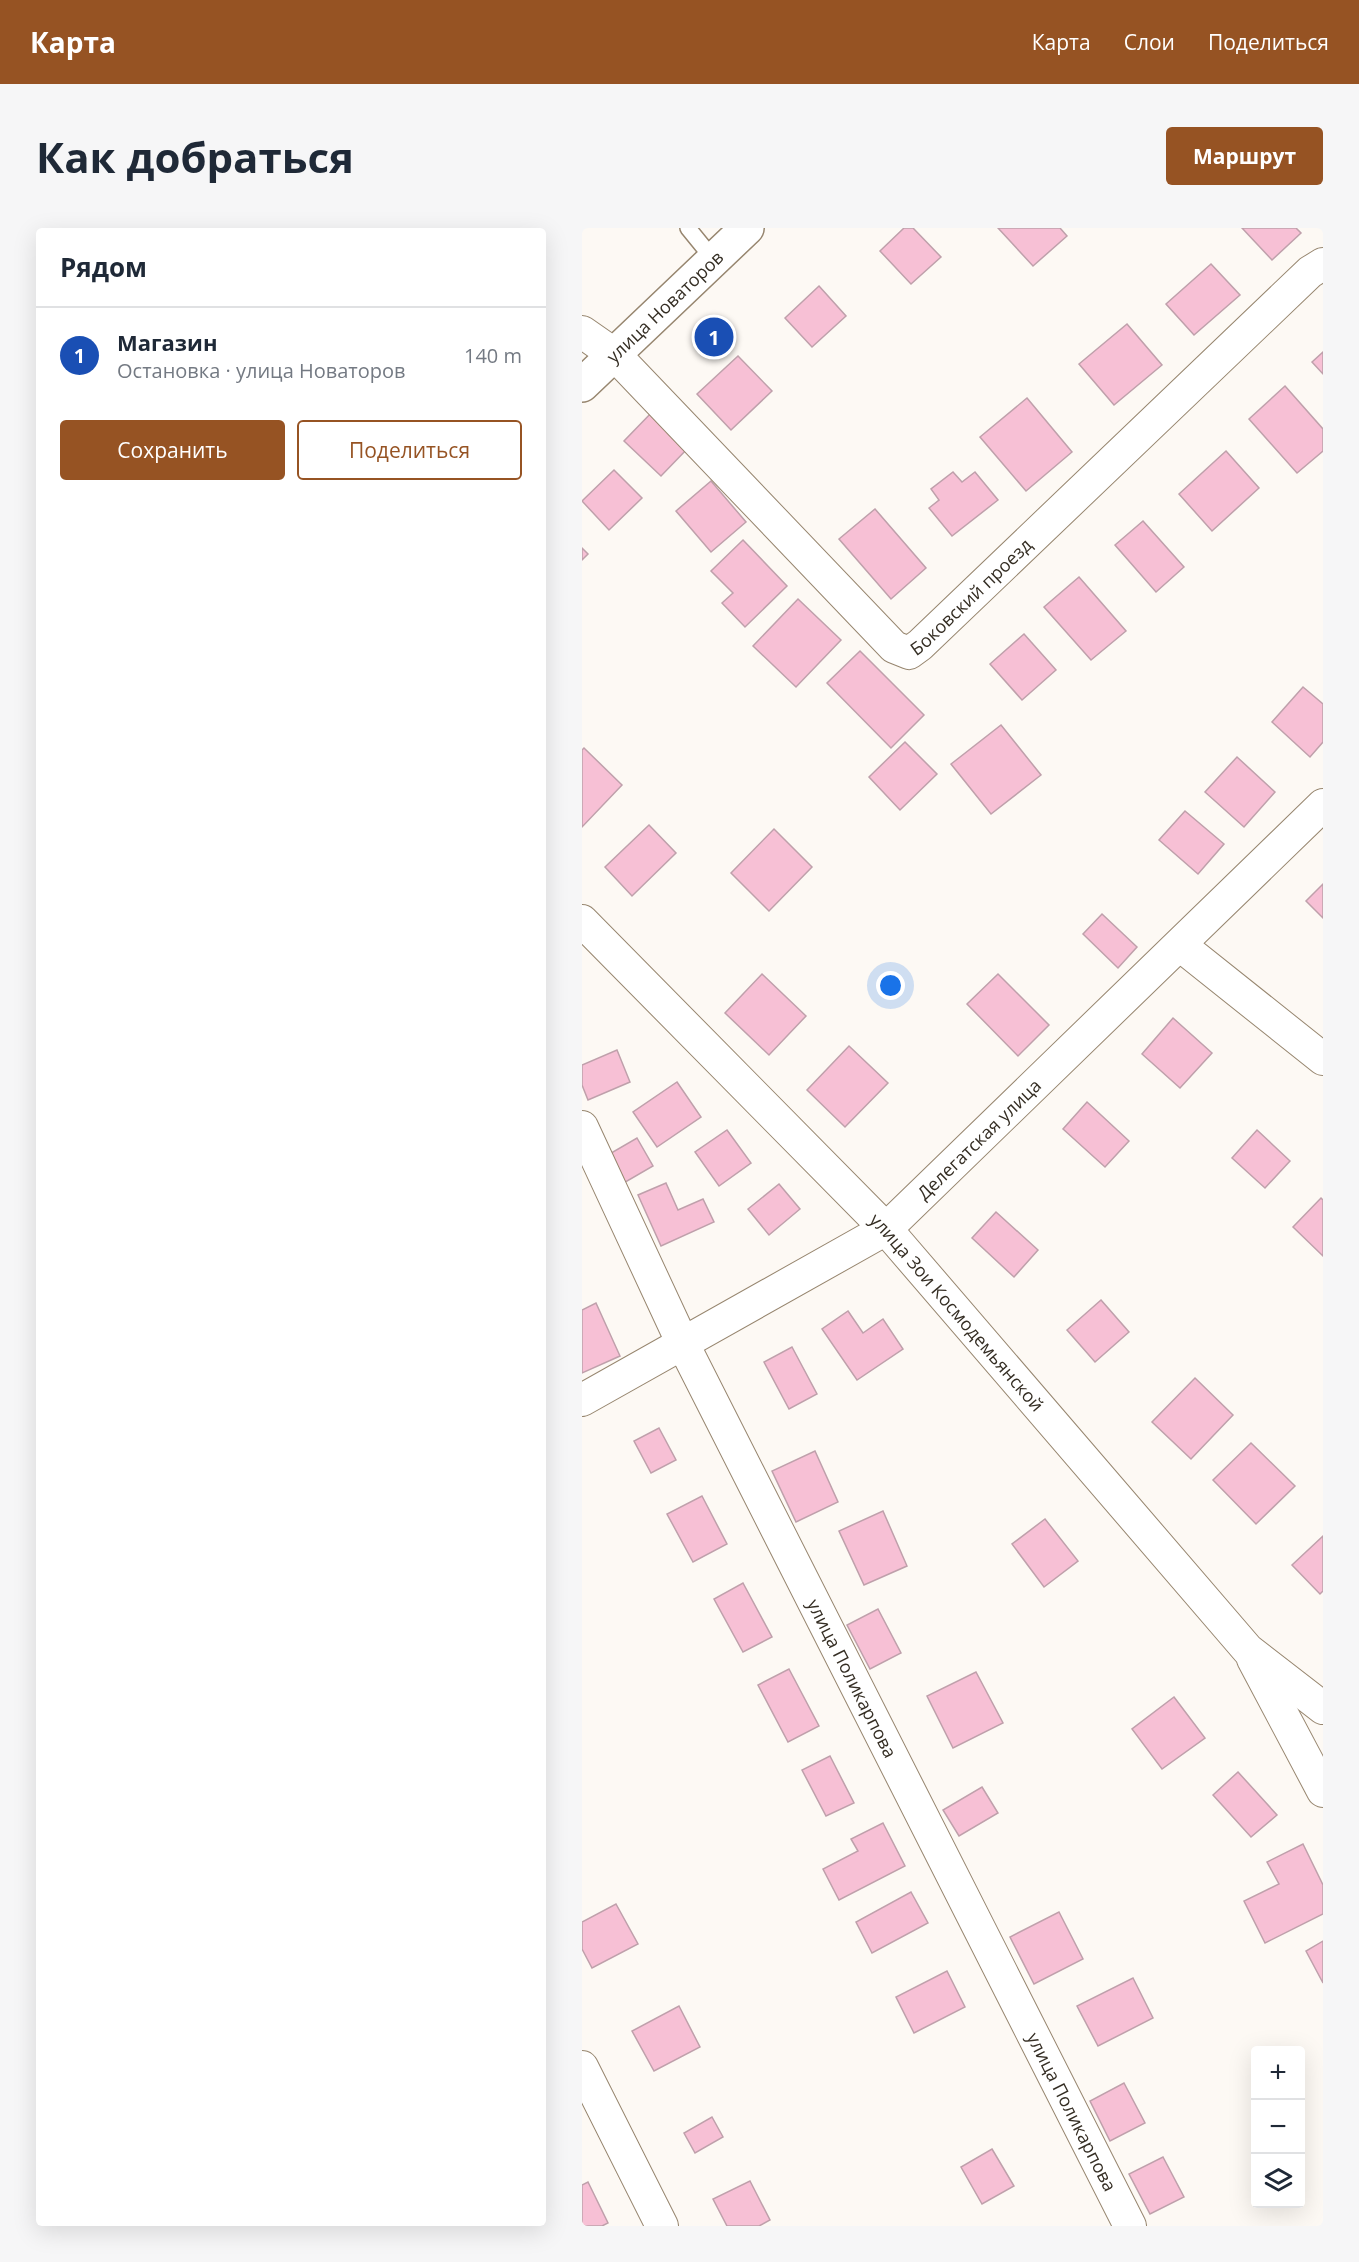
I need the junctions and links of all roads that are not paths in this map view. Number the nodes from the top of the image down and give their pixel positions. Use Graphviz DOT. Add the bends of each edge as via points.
graph roads {
  1 [pos="688,228"];
  2 [pos="747,228"];
  3 [pos="714,260"];
  4 [pos="1316,268"];
  5 [pos="582,332"];
  6 [pos="615,355"];
  7 [pos="582,385"];
  8 [pos="1323,805"];
  9 [pos="582,921"];
  10 [pos="1180,945"];
  11 [pos="1323,1059"];
  12 [pos="582,1127"];
  13 [pos="886,1229"];
  14 [pos="682,1342"];
  15 [pos="582,1400"];
  16 [pos="1248,1650"];
  17 [pos="1323,1708"];
  18 [pos="1323,1791"];
  19 [pos="582,2067"];
  20 [pos="662,2226"];
  21 [pos="1130,2226"];
  1 -- 3 [label="lane"];
  2 -- 3 [label="main road, улица Новаторов"];
  3 -- 6 [label="main road, улица Новаторов"];
  4 -- 6 [label="street, Боковский проезд" via="909,652 894,647"];
  5 -- 6 [label="street"];
  6 -- 7 [label="main road, улица Новаторов"];
  8 -- 10 [label="street, Делегатская улица"];
  9 -- 13 [label="street, улица Зои Космодемьянской"];
  10 -- 11 [label="street"];
  10 -- 13 [label="street, Делегатская улица"];
  12 -- 14 [label="street, улица Поликарпова"];
  13 -- 14 [label="street, Делегатская улица"];
  13 -- 16 [label="street, улица Зои Космодемьянской"];
  14 -- 15 [label="street, Делегатская улица"];
  14 -- 21 [label="street, улица Поликарпова"];
  16 -- 17 [label="street, улица Зои Космодемьянской"];
  16 -- 18 [label="street"];
  19 -- 20 [label="street"];
}
